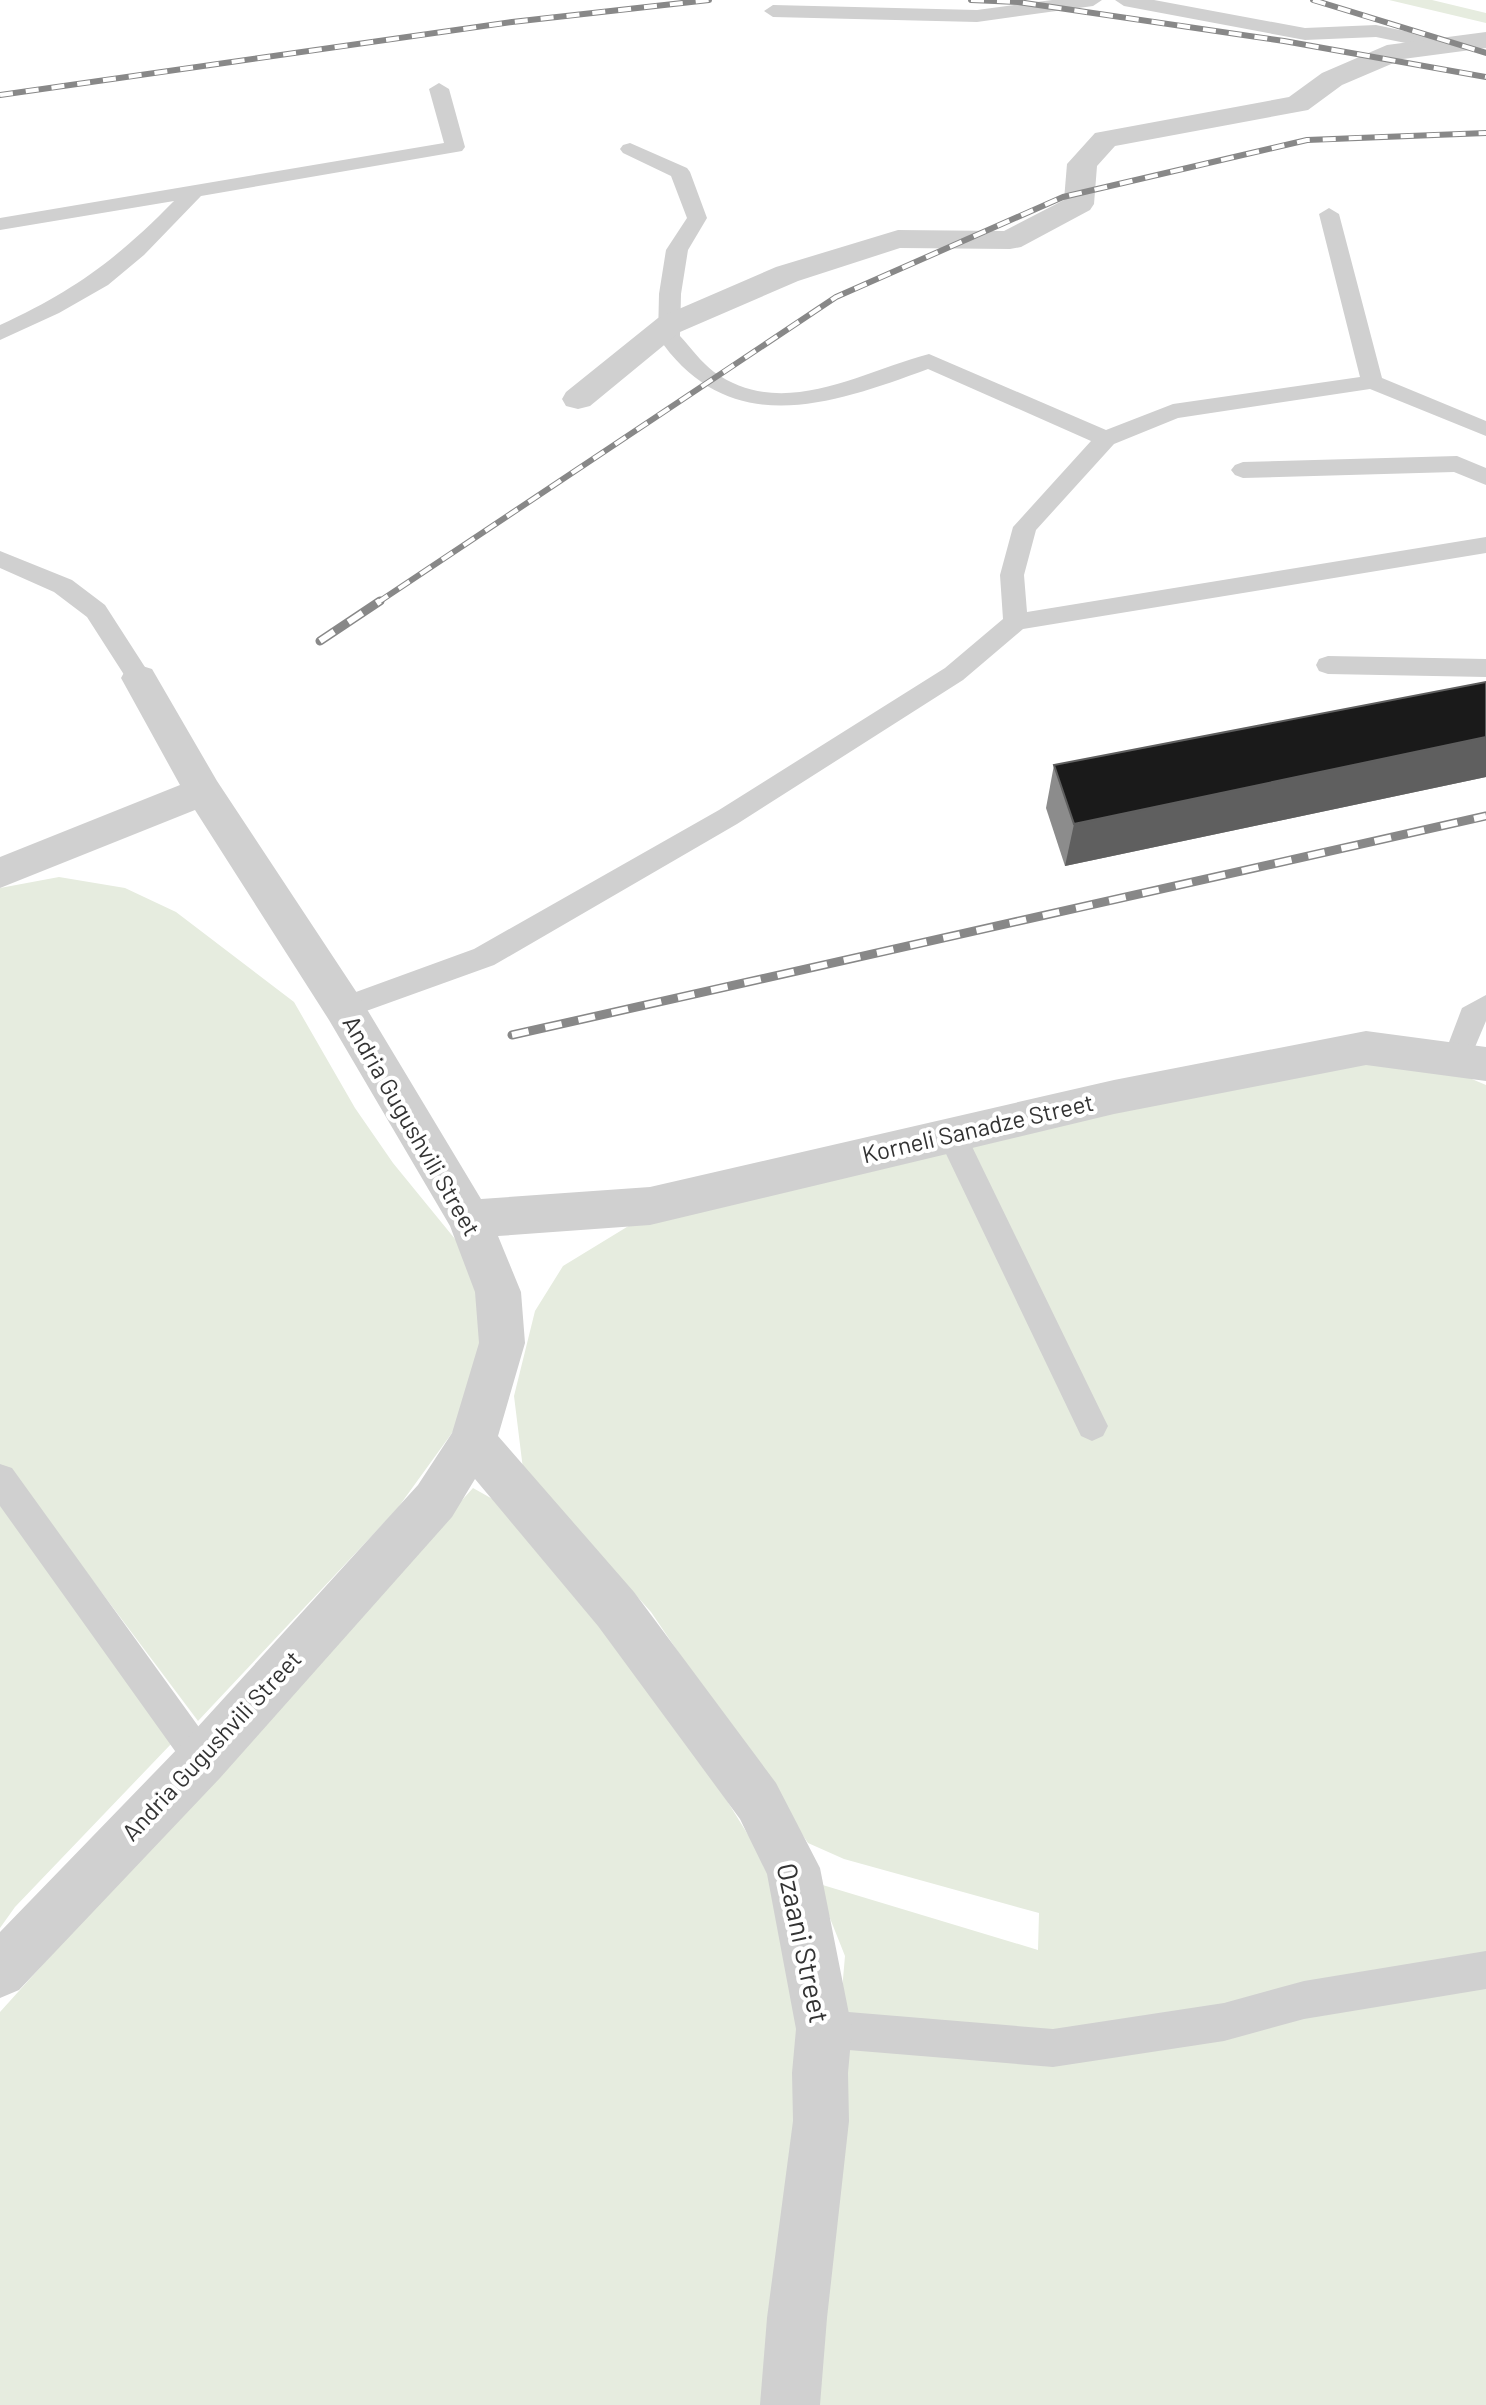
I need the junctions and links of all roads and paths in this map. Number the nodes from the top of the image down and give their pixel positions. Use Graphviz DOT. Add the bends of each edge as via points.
graph roads {
  1 [pos="1093,0"];
  2 [pos="1124,0"];
  3 [pos="773,11"];
  4 [pos="1486,40"];
  5 [pos="1445,45"];
  6 [pos="439,89"];
  7 [pos="630,149"];
  8 [pos="192,194"];
  9 [pos="1329,214"];
  10 [pos="0,224"];
  11 [pos="669,325"];
  12 [pos="0,333"];
  13 [pos="1372,382"];
  14 [pos="578,399"];
  15 [pos="1486,429"];
  16 [pos="1106,439"];
  17 [pos="1243,470"];
  18 [pos="1486,477"];
  19 [pos="1486,545"];
  20 [pos="0,559"];
  21 [pos="1016,622"];
  22 [pos="1328,665"];
  23 [pos="1486,668"];
  24 [pos="139,678"];
  25 [pos="203,791"];
  26 [pos="0,873"];
  27 [pos="1486,1006"];
  28 [pos="344,1008"];
  29 [pos="1472,1061"];
  30 [pos="952,1135"];
  31 [pos="469,1219"];
  32 [pos="1092,1426"];
  33 [pos="473,1441"];
  34 [pos="0,1479"];
  35 [pos="202,1760"];
  36 [pos="1486,1970"];
  37 [pos="0,1971"];
  38 [pos="824,2029"];
  39 [pos="790,2405"];
  1 -- 3 [label="lane" via="977,16"];
  2 -- 5 [label="lane" via="1305,34 1376,31"];
  4 -- 5 [label="street"];
  5 -- 11 [label="street" via="1397,51 1332,79 1298,104 1105,139 1082,164 1079,204 1010,240 898,239 787,274"];
  6 -- 8 [label="lane" via="455,147"];
  7 -- 11 [label="lane" via="680,172 697,218 677,250"];
  8 -- 10 [label="lane"];
  8 -- 12 [label="lane" via="102,279"];
  9 -- 13 [label="lane"];
  11 -- 14 [label="street"];
  11 -- 16 [label="lane" via="669,337 712,381 770,401 818,400 929,361"];
  13 -- 15 [label="lane"];
  13 -- 16 [label="lane" via="1173,411"];
  16 -- 21 [label="lane" via="1025,527 1012,575"];
  17 -- 18 [label="lane" via="1457,464"];
  19 -- 21 [label="lane"];
  20 -- 24 [label="lane" via="63,586 96,611"];
  21 -- 28 [label="lane" via="954,674 728,817 484,957"];
  22 -- 23 [label="lane"];
  24 -- 25 [label="street, Andria Gugushvili Street"];
  25 -- 26 [label="street"];
  25 -- 28 [label="street, Andria Gugushvili Street"];
  27 -- 29 [label="lane" via="1472,1016"];
  28 -- 31 [label="street, Andria Gugushvili Street"];
  29 -- 30 [label="street, Korneli Sanadze Street" via="1366,1048"];
  30 -- 31 [label="street, Korneli Sanadze Street" via="650,1206"];
  30 -- 32 [label="lane"];
  31 -- 33 [label="street, Andria Gugushvili Street" via="498,1292 502,1343"];
  33 -- 35 [label="street, Andria Gugushvili Street" via="435,1501"];
  33 -- 38 [label="street, Ozaani Street" via="616,1609 758,1801 793,1868"];
  34 -- 35 [label="lane"];
  35 -- 37 [label="street, Andria Gugushvili Street"];
  36 -- 38 [label="lane" via="1304,2000 1224,2022 1053,2048"];
  38 -- 39 [label="street, Ozaani Street" via="821,2121"];
}
